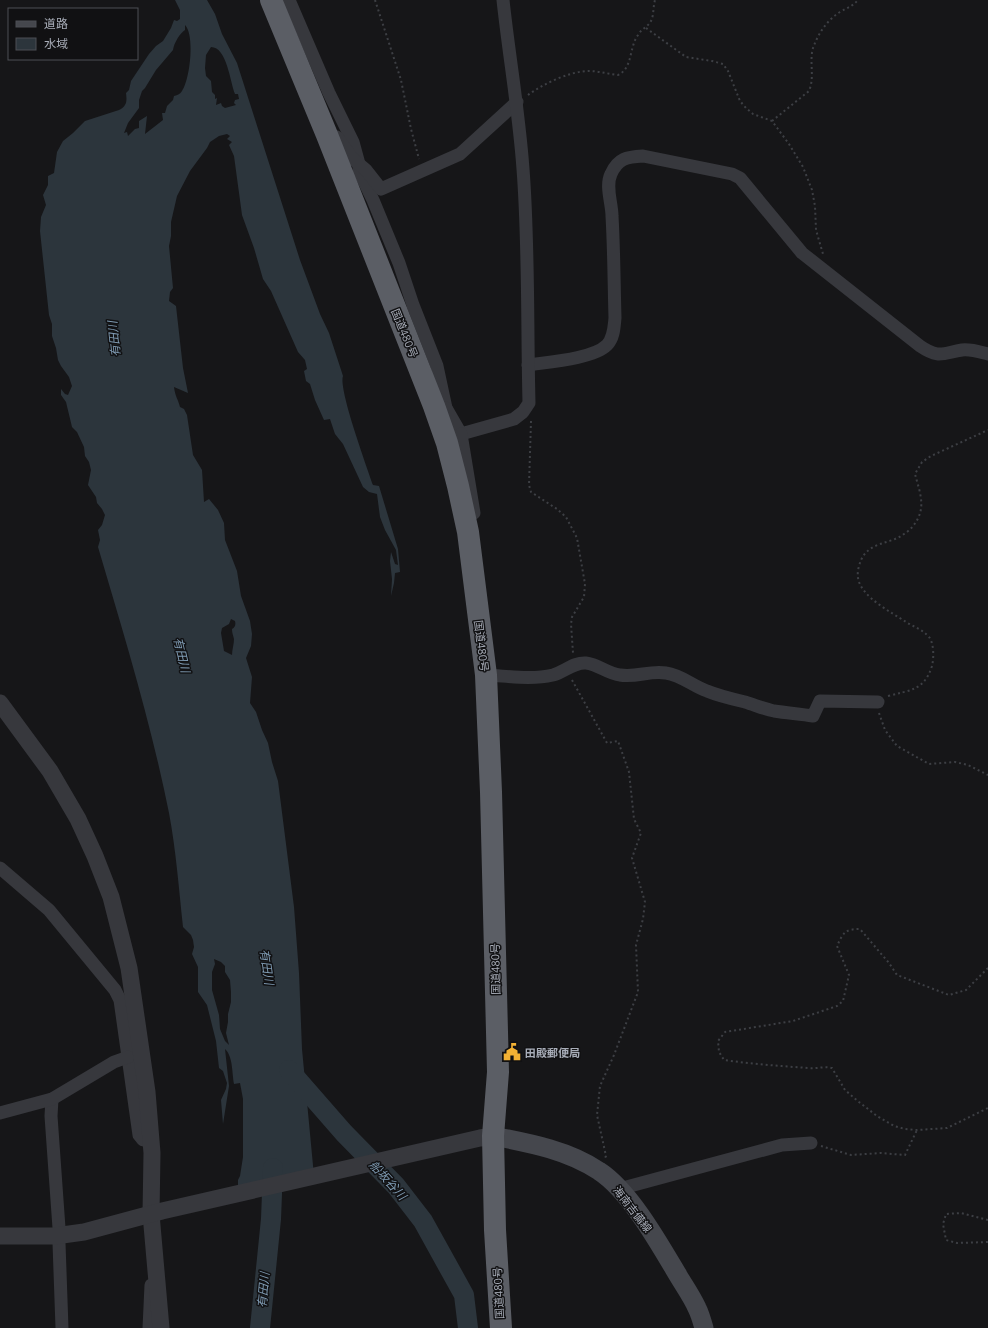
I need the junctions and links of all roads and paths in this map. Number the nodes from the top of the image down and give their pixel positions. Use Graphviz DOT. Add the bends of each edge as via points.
graph roads {
  1 [pos="271,0"];
  2 [pos="288,0"];
  3 [pos="375,0"];
  4 [pos="503,0"];
  5 [pos="655,0"];
  6 [pos="858,0"];
  7 [pos="646,28"];
  8 [pos="517,102"];
  9 [pos="772,121"];
  10 [pos="327,135"];
  11 [pos="359,164"];
  12 [pos="423,171"];
  13 [pos="831,276"];
  14 [pos="988,354"];
  15 [pos="528,366"];
  16 [pos="529,404"];
  17 [pos="440,407"];
  18 [pos="988,430"];
  19 [pos="461,434"];
  20 [pos="468,532"];
  21 [pos="571,667"];
  22 [pos="486,675"];
  23 [pos="878,702"];
  24 [pos="0,703"];
  25 [pos="988,775"];
  26 [pos="0,868"];
  27 [pos="988,968"];
  28 [pos="128,1057"];
  29 [pos="52,1099"];
  30 [pos="988,1108"];
  31 [pos="0,1113"];
  32 [pos="917,1130"];
  33 [pos="487,1137"];
  34 [pos="151,1140"];
  35 [pos="811,1143"];
  36 [pos="600,1171"];
  37 [pos="619,1189"];
  38 [pos="156,1213"];
  39 [pos="988,1220"];
  40 [pos="59,1228"];
  41 [pos="0,1236"];
  42 [pos="988,1242"];
  43 [pos="59,1243"];
  44 [pos="156,1275"];
  45 [pos="62,1328"];
  46 [pos="149,1328"];
  47 [pos="161,1328"];
  48 [pos="500,1328"];
  49 [pos="704,1328"];
  1 -- 10 [label="highway, 国道480号"];
  2 -- 11 [label="street" via="353,142"];
  3 -- 12 [label="path" via="401,80"];
  4 -- 8 [label="street"];
  5 -- 7 [label="path" via="651,21"];
  6 -- 9 [label="path" via="826,23 820,34 813,49 812,84 809,91"];
  7 -- 8 [label="path" via="638,34 627,67 622,73 618,75 580,72 544,84"];
  7 -- 9 [label="path" via="686,57 723,64 740,101 746,108 753,114"];
  8 -- 12 [label="street" via="460,154"];
  8 -- 15 [label="street" via="528,252"];
  9 -- 13 [label="path" via="806,173 814,201 816,230"];
  10 -- 11 [label="street" via="337,137"];
  10 -- 17 [label="highway, 国道480号"];
  11 -- 12 [label="street" via="382,189"];
  11 -- 17 [label="street" via="359,171 399,263 437,366"];
  13 -- 14 [label="street" via="929,352 945,354 964,350"];
  13 -- 15 [label="street" via="802,254 740,178 732,174 643,156 621,159 610,176 609,187 615,318 613,333 608,344 592,354"];
  15 -- 16 [label="street"];
  16 -- 19 [label="street" via="514,419"];
  16 -- 21 [label="path" via="531,417 528,485 531,492 566,517 580,550 584,597 570,624"];
  17 -- 19 [label="street"];
  17 -- 20 [label="highway, 国道480号"];
  18 -- 23 [label="path" via="922,462 915,474 922,502 914,526 904,535 876,545 865,552 859,566 858,577 870,598 920,629 930,638 933,648 933,661 922,685 884,697"];
  19 -- 20 [label="street" via="476,522"];
  20 -- 22 [label="highway, 国道480号"];
  21 -- 22 [label="street" via="537,677"];
  21 -- 23 [label="street" via="586,663 609,672 633,676 664,672 711,692 763,708 813,716 820,701"];
  21 -- 36 [label="path" via="607,743 618,741 629,772 634,819 641,833 632,858 646,902 636,945 638,992 600,1086 597,1115 606,1156"];
  22 -- 33 [label="highway, 国道480号" via="498,1072"];
  23 -- 25 [label="path" via="885,730 897,746 929,764 955,762"];
  24 -- 34 [label="street" via="50,771 78,819 96,856 111,897 129,968 147,1092"];
  26 -- 28 [label="street" via="49,910 115,990 120,1000"];
  27 -- 32 [label="path" via="966,990 949,995 897,975 860,929 850,929 842,934 837,946 849,975 843,1002 794,1021 725,1032 718,1041 719,1052 724,1060 832,1068 845,1090 877,1116 894,1126"];
  28 -- 29 [label="street" via="114,1062"];
  28 -- 34 [label="street" via="139,1136 143,1140"];
  29 -- 31 [label="street"];
  29 -- 40 [label="street"];
  30 -- 32 [label="path" via="947,1128"];
  32 -- 35 [label="path" via="905,1155 851,1155"];
  33 -- 36 [label="main road, 海南吉備線" via="524,1142 570,1156"];
  33 -- 38 [label="street"];
  33 -- 48 [label="highway, 国道480号"];
  34 -- 38 [label="street"];
  35 -- 37 [label="street" via="782,1145"];
  36 -- 37 [label="main road, 海南吉備線"];
  37 -- 49 [label="main road, 海南吉備線" via="639,1212 668,1258 697,1307"];
  38 -- 41 [label="street" via="68,1235"];
  38 -- 44 [label="street"];
  39 -- 42 [label="path" via="961,1213 946,1214 943,1224 946,1240 957,1243"];
  43 -- 45 [label="street"];
  44 -- 46 [label="street" via="151,1280"];
  44 -- 47 [label="street"];
}
